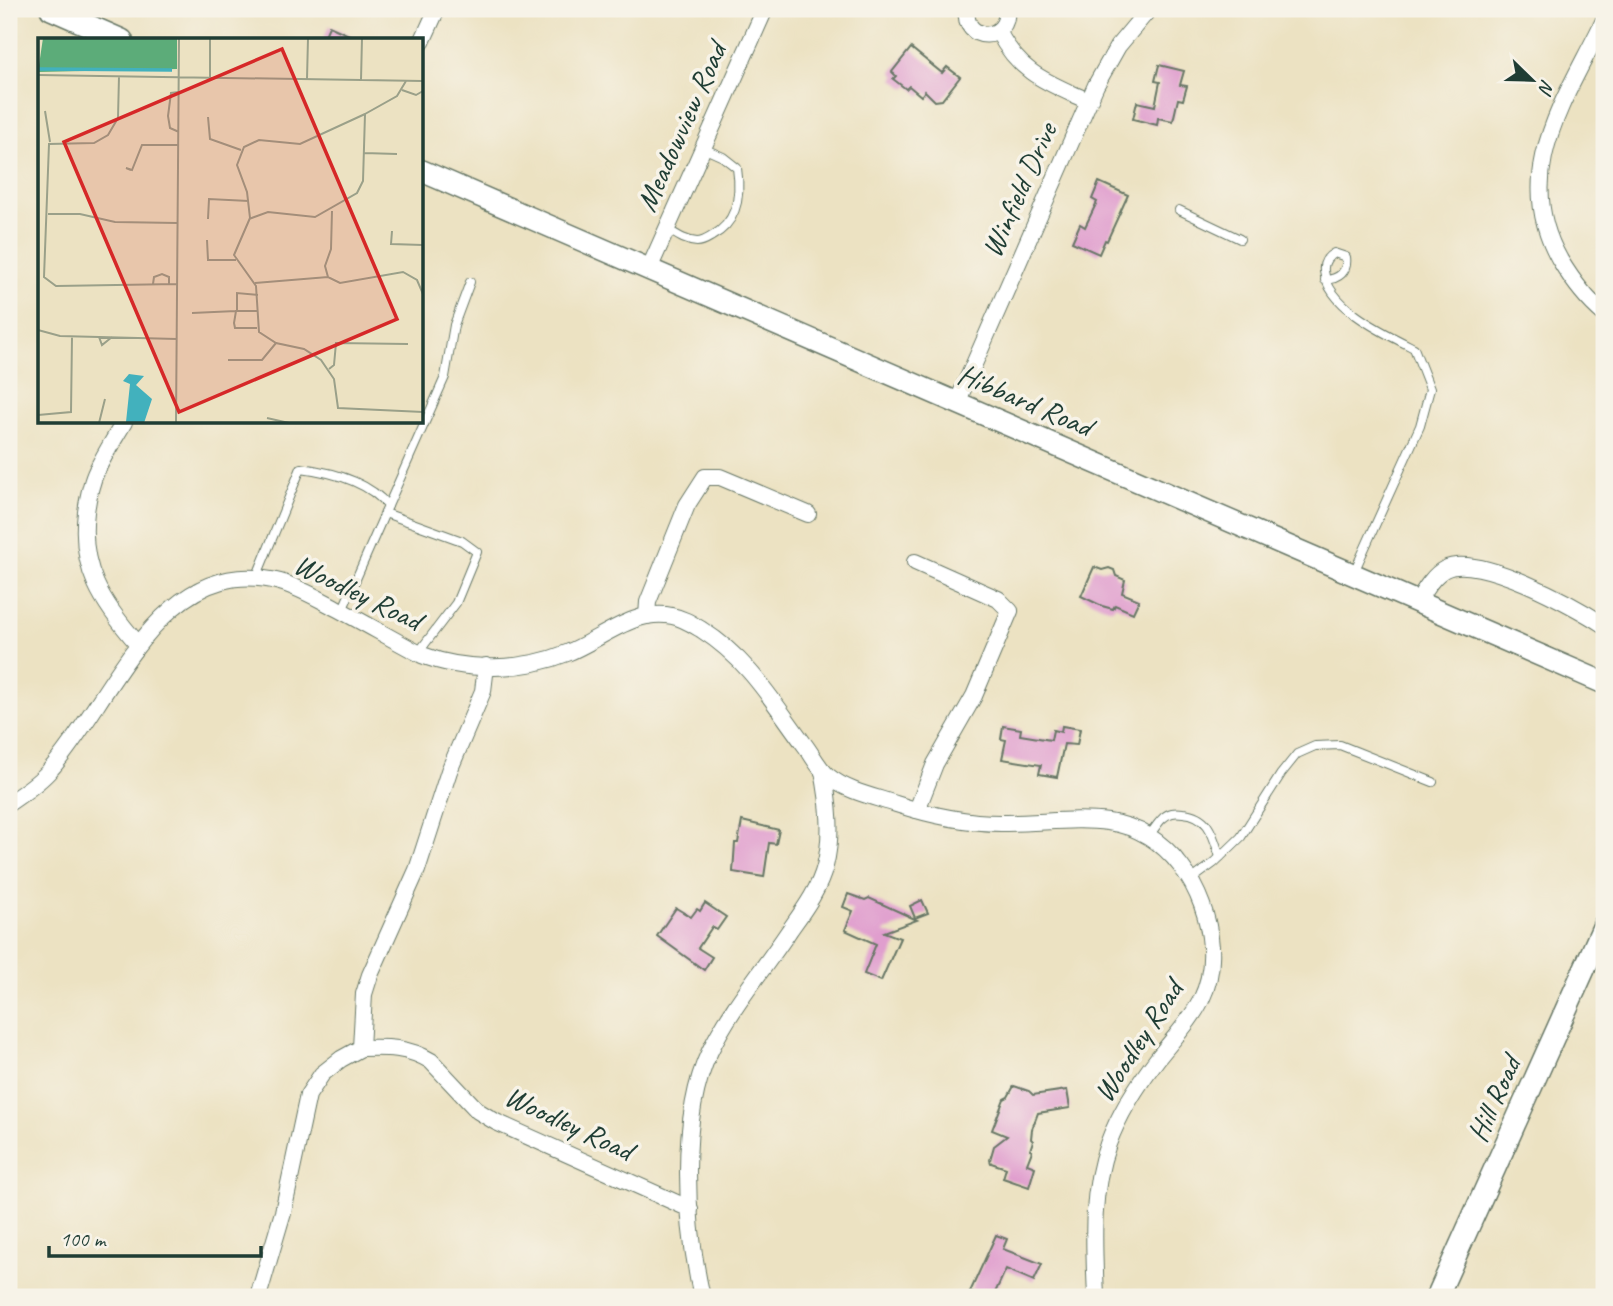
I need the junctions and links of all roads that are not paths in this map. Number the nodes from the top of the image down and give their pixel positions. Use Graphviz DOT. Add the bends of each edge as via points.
graph roads {
  1 [pos="51,9"];
  2 [pos="437,9"];
  3 [pos="765,9"];
  4 [pos="967,9"];
  5 [pos="1006,9"];
  6 [pos="1149,9"];
  7 [pos="1604,20"];
  8 [pos="998,31"];
  9 [pos="117,38"];
  10 [pos="424,38"];
  11 [pos="1088,101"];
  12 [pos="703,147"];
  13 [pos="424,172"];
  14 [pos="1179,210"];
  15 [pos="667,229"];
  16 [pos="1240,239"];
  17 [pos="649,269"];
  18 [pos="1325,280"];
  19 [pos="470,282"];
  20 [pos="1604,314"];
  21 [pos="957,403"];
  22 [pos="123,424"];
  23 [pos="386,510"];
  24 [pos="808,514"];
  25 [pos="915,562"];
  26 [pos="1353,574"];
  27 [pos="256,578"];
  28 [pos="1417,602"];
  29 [pos="342,611"];
  30 [pos="647,616"];
  31 [pos="1604,625"];
  32 [pos="138,644"];
  33 [pos="418,653"];
  34 [pos="486,666"];
  35 [pos="1604,683"];
  36 [pos="823,771"];
  37 [pos="1433,782"];
  38 [pos="9,803"];
  39 [pos="916,810"];
  40 [pos="1148,837"];
  41 [pos="1220,857"];
  42 [pos="1191,880"];
  43 [pos="1604,925"];
  44 [pos="361,1048"];
  45 [pos="690,1209"];
  46 [pos="258,1297"];
  47 [pos="702,1297"];
  48 [pos="1097,1297"];
  49 [pos="1437,1297"];
  1 -- 9 [label="street"];
  2 -- 10 [label="street"];
  3 -- 12 [label="street, Meadowview Road"];
  4 -- 8 [label="street" via="972,30 985,35"];
  5 -- 8 [label="street" via="1006,21"];
  6 -- 11 [label="street, Winfield Drive" via="1118,46"];
  7 -- 20 [label="street" via="1550,131 1540,182 1544,218 1557,254"];
  8 -- 11 [label="street" via="1022,66"];
  11 -- 21 [label="street, Winfield Drive"];
  12 -- 15 [label="street, Meadowview Road"];
  12 -- 15 [label="lane" via="737,168 736,211 721,231 701,242 683,239"];
  13 -- 17 [label="street, Hibbard Road"];
  14 -- 16 [label="lane"];
  15 -- 17 [label="street, Meadowview Road"];
  17 -- 21 [label="street, Hibbard Road"];
  18 -- 26 [label="lane" via="1348,309 1414,348 1430,389 1420,426"];
  19 -- 23 [label="lane" via="454,325 445,377"];
  21 -- 26 [label="street, Hibbard Road"];
  22 -- 32 [label="street" via="96,472 83,535 96,586 114,617"];
  23 -- 27 [label="lane" via="380,496 332,472 301,468"];
  23 -- 29 [label="lane"];
  23 -- 33 [label="lane" via="462,541 477,552 456,603"];
  24 -- 30 [label="street" via="720,477 705,477 687,505 648,602"];
  25 -- 39 [label="street" via="998,599 1010,611 974,696 935,764"];
  26 -- 28 [label="street, Hibbard Road"];
  27 -- 29 [label="street, Woodley Road" via="300,589"];
  27 -- 32 [label="street, Woodley Road" via="231,579 196,593"];
  28 -- 31 [label="street" via="1442,570 1455,566 1523,582"];
  28 -- 35 [label="street, Hibbard Road"];
  29 -- 33 [label="street, Woodley Road"];
  30 -- 34 [label="street, Woodley Road" via="564,654 537,662"];
  30 -- 36 [label="street, Woodley Road" via="659,614 690,623 740,659"];
  32 -- 38 [label="street, Woodley Road" via="59,760"];
  33 -- 34 [label="street, Woodley Road" via="439,662"];
  34 -- 44 [label="street" via="483,691 449,771 417,870 370,975 364,994"];
  36 -- 39 [label="street, Woodley Road" via="858,790"];
  36 -- 45 [label="street, Woodley Road" via="829,823 824,868 810,899 706,1060 688,1135"];
  37 -- 41 [label="lane" via="1340,745 1315,746 1297,754 1241,837"];
  39 -- 40 [label="street, Woodley Road" via="998,823 1110,822"];
  40 -- 41 [label="lane" via="1173,812 1195,814 1212,833"];
  40 -- 42 [label="street, Woodley Road" via="1179,862"];
  41 -- 42 [label="lane"];
  42 -- 48 [label="street, Woodley Road" via="1208,923 1209,979 1200,1006 1144,1078 1107,1146 1096,1206"];
  43 -- 49 [label="street, Hill Road"];
  44 -- 45 [label="street, Woodley Road" via="391,1047 422,1055 478,1111 496,1122"];
  44 -- 46 [label="street" via="322,1074 308,1095 283,1212"];
  45 -- 47 [label="street, Woodley Road"];
}
